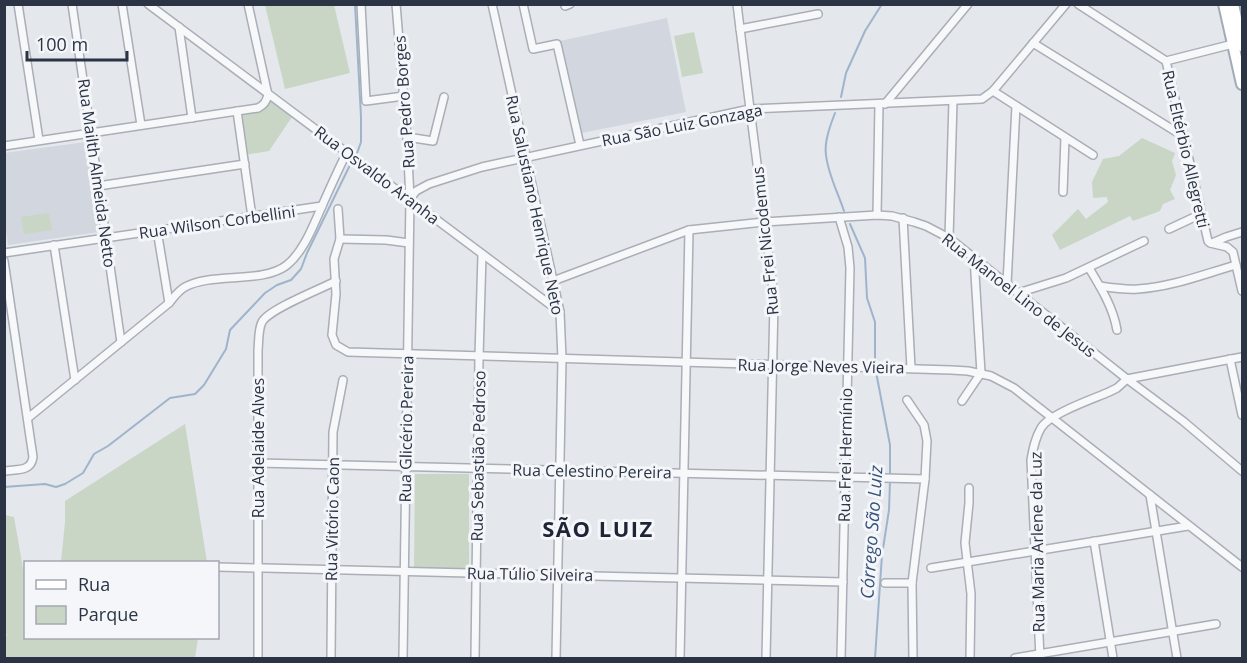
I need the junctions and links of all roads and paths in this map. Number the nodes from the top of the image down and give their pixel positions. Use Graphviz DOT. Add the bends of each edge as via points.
graph roads {
  1 [pos="18,4"];
  2 [pos="72,4"];
  3 [pos="122,4"];
  4 [pos="248,4"];
  5 [pos="361,4"];
  6 [pos="396,4"];
  7 [pos="492,4"];
  8 [pos="523,4"];
  9 [pos="737,4"];
  10 [pos="968,4"];
  11 [pos="1066,4"];
  12 [pos="1078,4"];
  13 [pos="152,5"];
  14 [pos="1225,5"];
  15 [pos="818,14"];
  16 [pos="179,27"];
  17 [pos="740,29"];
  18 [pos="1033,43"];
  19 [pos="1238,45"];
  20 [pos="1166,60"];
  21 [pos="1242,84"];
  22 [pos="993,91"];
  23 [pos="268,95"];
  24 [pos="404,96"];
  25 [pos="444,97"];
  26 [pos="953,101"];
  27 [pos="882,104"];
  28 [pos="1016,106"];
  29 [pos="750,109"];
  30 [pos="237,111"];
  31 [pos="192,118"];
  32 [pos="141,125"];
  33 [pos="91,133"];
  34 [pos="1183,136"];
  35 [pos="407,137"];
  36 [pos="1065,138"];
  37 [pos="39,140"];
  38 [pos="580,145"];
  39 [pos="4,146"];
  40 [pos="348,153"];
  41 [pos="1093,155"];
  42 [pos="526,157"];
  43 [pos="245,164"];
  44 [pos="98,186"];
  45 [pos="1063,192"];
  46 [pos="410,199"];
  47 [pos="322,206"];
  48 [pos="338,209"];
  49 [pos="1201,214"];
  50 [pos="877,215"];
  51 [pos="252,216"];
  52 [pos="839,217"];
  53 [pos="903,218"];
  54 [pos="764,222"];
  55 [pos="1169,229"];
  56 [pos="158,230"];
  57 [pos="689,230"];
  58 [pos="1242,232"];
  59 [pos="106,238"];
  60 [pos="949,238"];
  61 [pos="340,239"];
  62 [pos="1144,241"];
  63 [pos="409,243"];
  64 [pos="1212,243"];
  65 [pos="54,245"];
  66 [pos="4,253"];
  67 [pos="482,254"];
  68 [pos="974,257"];
  69 [pos="4,261"];
  70 [pos="1236,265"];
  71 [pos="1089,268"];
  72 [pos="336,281"];
  73 [pos="553,281"];
  74 [pos="1006,284"];
  75 [pos="1100,286"];
  76 [pos="1242,291"];
  77 [pos="1018,293"];
  78 [pos="169,303"];
  79 [pos="560,312"];
  80 [pos="1117,330"];
  81 [pos="121,342"];
  82 [pos="407,355"];
  83 [pos="479,357"];
  84 [pos="1242,357"];
  85 [pos="562,359"];
  86 [pos="1230,359"];
  87 [pos="686,363"];
  88 [pos="773,365"];
  89 [pos="848,367"];
  90 [pos="911,368"];
  91 [pos="981,373"];
  92 [pos="1127,379"];
  93 [pos="75,380"];
  94 [pos="343,380"];
  95 [pos="907,400"];
  96 [pos="962,400"];
  97 [pos="1242,415"];
  98 [pos="1052,417"];
  99 [pos="28,418"];
  100 [pos="258,463"];
  101 [pos="333,465"];
  102 [pos="406,467"];
  103 [pos="478,468"];
  104 [pos="560,470"];
  105 [pos="4,471"];
  106 [pos="1242,471"];
  107 [pos="684,473"];
  108 [pos="770,475"];
  109 [pos="845,477"];
  110 [pos="925,479"];
  111 [pos="969,489"];
  112 [pos="1150,495"];
  113 [pos="1188,526"];
  114 [pos="1156,531"];
  115 [pos="1094,541"];
  116 [pos="1035,551"];
  117 [pos="966,562"];
  118 [pos="219,567"];
  119 [pos="1242,567"];
  120 [pos="258,568"];
  121 [pos="931,568"];
  122 [pos="332,570"];
  123 [pos="404,572"];
  124 [pos="477,573"];
  125 [pos="558,575"];
  126 [pos="681,578"];
  127 [pos="768,580"];
  128 [pos="843,582"];
  129 [pos="885,583"];
  130 [pos="912,583"];
  131 [pos="1216,624"];
  132 [pos="1172,632"];
  133 [pos="1110,642"];
  134 [pos="1040,656"];
  135 [pos="258,658"];
  136 [pos="331,658"];
  137 [pos="403,658"];
  138 [pos="475,658"];
  139 [pos="556,658"];
  140 [pos="680,658"];
  141 [pos="766,658"];
  142 [pos="841,658"];
  143 [pos="913,658"];
  144 [pos="970,658"];
  145 [pos="1015,658"];
  146 [pos="1113,658"];
  147 [pos="1177,658"];
  1 -- 37 [label="street"];
  2 -- 33 [label="street, Rua Mailth Almeida Netto"];
  3 -- 32 [label="street"];
  4 -- 23 [label="street"];
  5 -- 24 [label="street" via="366,101"];
  6 -- 24 [label="street, Rua Pedro Borges"];
  7 -- 42 [label="street, Rua Salustiano Henrique Neto"];
  8 -- 38 [label="street" via="533,49 557,44"];
  9 -- 17 [label="street, Rua Frei Nicodemus"];
  10 -- 27 [label="street"];
  11 -- 18 [label="street"];
  12 -- 20 [label="street"];
  13 -- 16 [label="street, Rua Osvaldo Aranha"];
  14 -- 19 [label="main road"];
  15 -- 17 [label="street"];
  16 -- 23 [label="street, Rua Osvaldo Aranha"];
  16 -- 31 [label="street"];
  17 -- 29 [label="street, Rua Frei Nicodemus"];
  18 -- 22 [label="street"];
  18 -- 34 [label="street"];
  19 -- 20 [label="street"];
  19 -- 21 [label="main road"];
  20 -- 34 [label="street, Rua Eltérbio Allegretti"];
  22 -- 26 [label="street, Rua São Luiz Gonzaga" via="982,99"];
  22 -- 28 [label="street"];
  23 -- 30 [label="street" via="258,108"];
  23 -- 40 [label="street, Rua Osvaldo Aranha"];
  24 -- 35 [label="street, Rua Pedro Borges"];
  25 -- 35 [label="street" via="434,141"];
  26 -- 27 [label="street, Rua São Luiz Gonzaga"];
  26 -- 60 [label="street"];
  27 -- 29 [label="street, Rua São Luiz Gonzaga"];
  27 -- 50 [label="street"];
  28 -- 36 [label="street"];
  28 -- 74 [label="street"];
  29 -- 38 [label="street, Rua São Luiz Gonzaga"];
  29 -- 54 [label="street, Rua Frei Nicodemus"];
  30 -- 31 [label="street"];
  30 -- 43 [label="street"];
  31 -- 32 [label="street"];
  32 -- 33 [label="street"];
  33 -- 37 [label="street"];
  33 -- 44 [label="street, Rua Mailth Almeida Netto"];
  34 -- 49 [label="street, Rua Eltérbio Allegretti"];
  35 -- 46 [label="street, Rua Pedro Borges"];
  36 -- 41 [label="street"];
  36 -- 45 [label="street"];
  37 -- 39 [label="street"];
  38 -- 42 [label="street, Rua São Luiz Gonzaga"];
  40 -- 46 [label="street, Rua Osvaldo Aranha"];
  40 -- 47 [label="street"];
  42 -- 46 [label="street, Rua São Luiz Gonzaga" via="429,184"];
  42 -- 73 [label="street, Rua Salustiano Henrique Neto"];
  43 -- 44 [label="street"];
  43 -- 51 [label="street"];
  44 -- 59 [label="street, Rua Mailth Almeida Netto"];
  46 -- 63 [label="street, Rua Glicério Pereira"];
  46 -- 67 [label="street, Rua Osvaldo Aranha"];
  47 -- 51 [label="street, Rua Wilson Corbellini"];
  47 -- 78 [label="street" via="302,246 278,271 190,285"];
  48 -- 61 [label="street"];
  49 -- 55 [label="street"];
  49 -- 64 [label="street, Rua Eltérbio Allegretti" via="1208,241"];
  50 -- 52 [label="street, Rua Manoel Lino de Jesus"];
  50 -- 53 [label="street, Rua Manoel Lino de Jesus"];
  51 -- 56 [label="street, Rua Wilson Corbellini"];
  52 -- 54 [label="street, Rua Manoel Lino de Jesus"];
  52 -- 89 [label="street, Rua Frei Hermínio" via="849,258"];
  53 -- 60 [label="street, Rua Manoel Lino de Jesus"];
  53 -- 90 [label="street"];
  54 -- 57 [label="street, Rua Manoel Lino de Jesus"];
  54 -- 88 [label="street, Rua Frei Nicodemus" via="774,303"];
  56 -- 59 [label="street, Rua Wilson Corbellini"];
  56 -- 78 [label="street"];
  57 -- 73 [label="street, Rua Manoel Lino de Jesus"];
  57 -- 87 [label="street"];
  58 -- 64 [label="street"];
  59 -- 65 [label="street, Rua Wilson Corbellini"];
  59 -- 81 [label="street, Rua Mailth Almeida Netto"];
  60 -- 68 [label="street, Rua Manoel Lino de Jesus"];
  61 -- 63 [label="street"];
  61 -- 72 [label="street" via="334,259"];
  62 -- 71 [label="street"];
  63 -- 82 [label="street, Rua Glicério Pereira"];
  64 -- 70 [label="street, Rua Eltérbio Allegretti" via="1230,249"];
  65 -- 66 [label="street, Rua Wilson Corbellini"];
  65 -- 93 [label="street"];
  67 -- 79 [label="street, Rua Osvaldo Aranha"];
  67 -- 83 [label="street, Rua Sebastião Pedroso"];
  68 -- 74 [label="street, Rua Manoel Lino de Jesus"];
  68 -- 91 [label="street"];
  69 -- 99 [label="street"];
  70 -- 75 [label="street" via="1155,287"];
  70 -- 76 [label="street, Rua Eltérbio Allegretti"];
  71 -- 75 [label="street"];
  71 -- 77 [label="street"];
  72 -- 82 [label="street, Rua Jorge Neves Vieira" via="332,335 336,345 348,352"];
  72 -- 100 [label="street, Rua Adelaide Alves" via="273,312 260,327"];
  73 -- 79 [label="street, Rua Salustiano Henrique Neto"];
  74 -- 77 [label="street, Rua Manoel Lino de Jesus"];
  75 -- 80 [label="street" via="1113,311"];
  77 -- 92 [label="street, Rua Manoel Lino de Jesus"];
  78 -- 81 [label="street"];
  79 -- 85 [label="street, Rua Salustiano Henrique Neto"];
  81 -- 93 [label="street"];
  82 -- 83 [label="street, Rua Jorge Neves Vieira"];
  82 -- 102 [label="street, Rua Glicério Pereira"];
  83 -- 85 [label="street, Rua Jorge Neves Vieira"];
  83 -- 103 [label="street, Rua Sebastião Pedroso"];
  84 -- 86 [label="street"];
  85 -- 87 [label="street, Rua Jorge Neves Vieira"];
  85 -- 104 [label="street, Rua Salustiano Henrique Neto"];
  86 -- 92 [label="street"];
  86 -- 97 [label="street"];
  87 -- 88 [label="street, Rua Jorge Neves Vieira"];
  87 -- 107 [label="street"];
  88 -- 89 [label="street, Rua Jorge Neves Vieira"];
  88 -- 108 [label="street, Rua Frei Nicodemus"];
  89 -- 90 [label="street, Rua Jorge Neves Vieira"];
  89 -- 109 [label="street, Rua Frei Hermínio"];
  90 -- 91 [label="street, Rua Jorge Neves Vieira"];
  91 -- 96 [label="street"];
  91 -- 98 [label="street, Rua Jorge Neves Vieira" via="1014,388"];
  92 -- 98 [label="street" via="1109,392"];
  92 -- 106 [label="street, Rua Manoel Lino de Jesus"];
  93 -- 99 [label="street"];
  94 -- 101 [label="street, Rua Vitório Caon" via="333,427"];
  95 -- 110 [label="street" via="926,431"];
  98 -- 112 [label="street, Rua Jorge Neves Vieira"];
  98 -- 116 [label="street, Rua Maria Arlene da Luz" via="1041,427 1031,460"];
  99 -- 105 [label="street" via="32,464"];
  100 -- 101 [label="street, Rua Celestino Pereira"];
  100 -- 120 [label="street, Rua Adelaide Alves"];
  101 -- 102 [label="street, Rua Celestino Pereira"];
  101 -- 122 [label="street, Rua Vitório Caon"];
  102 -- 103 [label="street, Rua Celestino Pereira"];
  102 -- 123 [label="street, Rua Glicério Pereira"];
  103 -- 104 [label="street, Rua Celestino Pereira"];
  103 -- 124 [label="street, Rua Sebastião Pedroso"];
  104 -- 107 [label="street, Rua Celestino Pereira"];
  104 -- 125 [label="street, Rua Salustiano Henrique Neto"];
  107 -- 108 [label="street, Rua Celestino Pereira"];
  107 -- 126 [label="street"];
  108 -- 109 [label="street, Rua Celestino Pereira"];
  108 -- 127 [label="street, Rua Frei Nicodemus"];
  109 -- 110 [label="street, Rua Celestino Pereira"];
  109 -- 128 [label="street, Rua Frei Hermínio"];
  110 -- 130 [label="street"];
  111 -- 117 [label="street"];
  112 -- 113 [label="street, Rua Jorge Neves Vieira"];
  112 -- 114 [label="street"];
  113 -- 114 [label="street"];
  113 -- 119 [label="street, Rua Jorge Neves Vieira"];
  114 -- 115 [label="street"];
  114 -- 132 [label="street"];
  115 -- 116 [label="street"];
  115 -- 133 [label="street"];
  116 -- 117 [label="street"];
  116 -- 134 [label="street, Rua Maria Arlene da Luz"];
  117 -- 121 [label="street"];
  117 -- 144 [label="street" via="971,594"];
  118 -- 120 [label="street, Rua Túlio Silveira"];
  120 -- 122 [label="street, Rua Túlio Silveira"];
  120 -- 135 [label="street, Rua Adelaide Alves"];
  122 -- 123 [label="street, Rua Túlio Silveira"];
  122 -- 136 [label="street, Rua Vitório Caon"];
  123 -- 124 [label="street, Rua Túlio Silveira"];
  123 -- 137 [label="street, Rua Glicério Pereira"];
  124 -- 125 [label="street, Rua Túlio Silveira"];
  124 -- 138 [label="street, Rua Sebastião Pedroso"];
  125 -- 126 [label="street, Rua Túlio Silveira"];
  125 -- 139 [label="street, Rua Salustiano Henrique Neto"];
  126 -- 127 [label="street, Rua Túlio Silveira"];
  126 -- 140 [label="street"];
  127 -- 128 [label="street, Rua Túlio Silveira"];
  127 -- 141 [label="street, Rua Frei Nicodemus"];
  128 -- 142 [label="street, Rua Frei Hermínio"];
  129 -- 130 [label="street"];
  130 -- 143 [label="street"];
  131 -- 132 [label="street"];
  132 -- 133 [label="street"];
  132 -- 147 [label="street"];
  133 -- 134 [label="street"];
  133 -- 146 [label="street"];
  134 -- 145 [label="street"];
}
